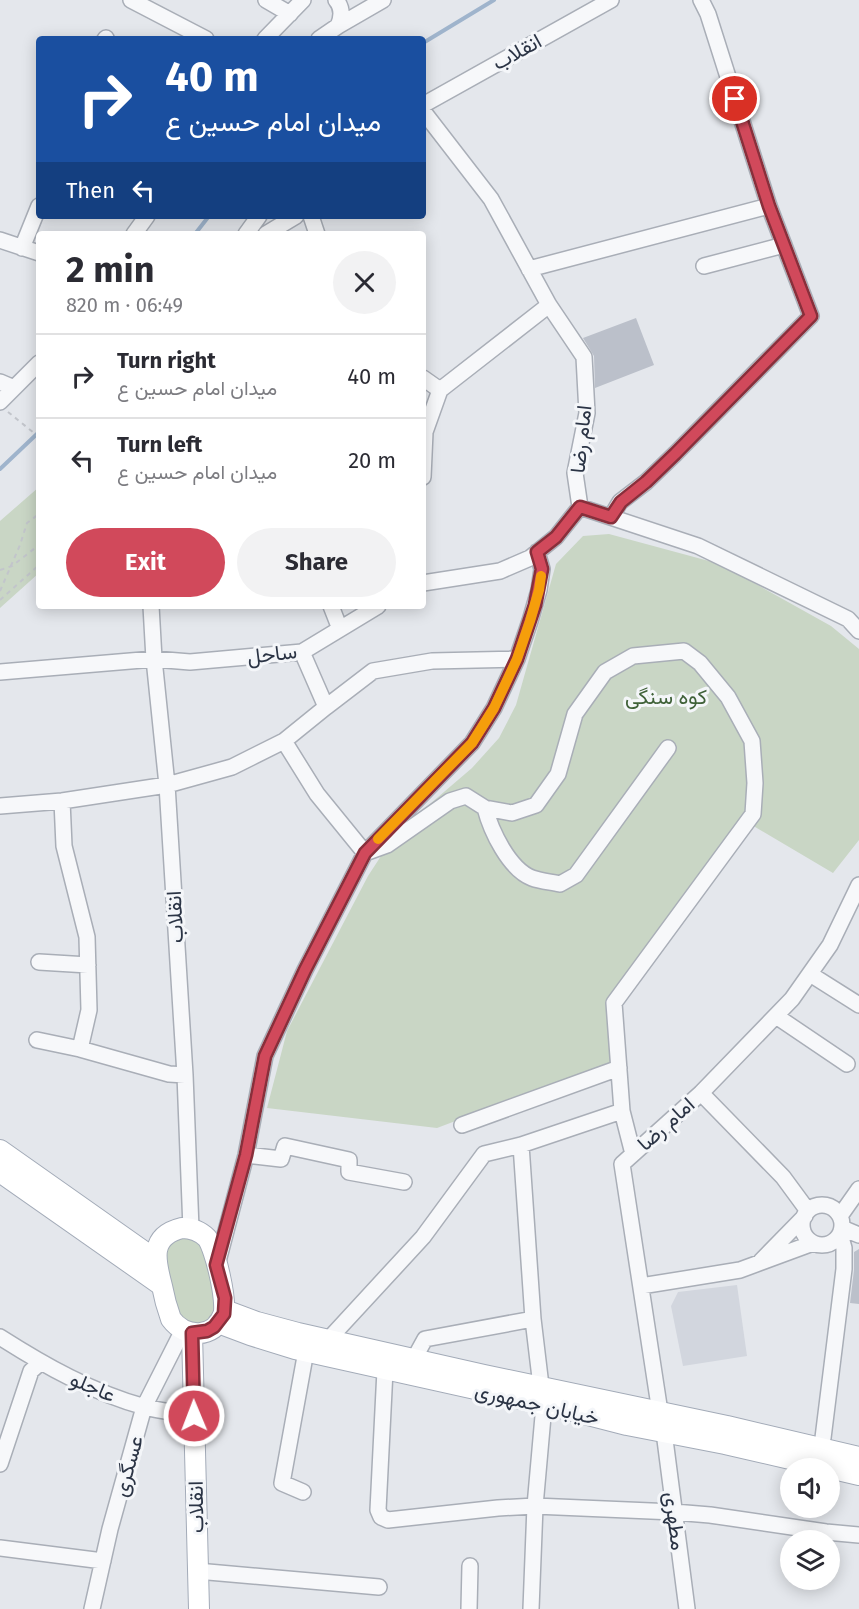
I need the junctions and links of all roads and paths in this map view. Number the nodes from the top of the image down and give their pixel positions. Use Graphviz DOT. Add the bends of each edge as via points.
graph roads {
  1 [pos="131,0"];
  2 [pos="266,0"];
  3 [pos="336,0"];
  4 [pos="383,0"];
  5 [pos="611,0"];
  6 [pos="701,0"];
  7 [pos="300,4"];
  8 [pos="338,26"];
  9 [pos="200,36"];
  10 [pos="268,36"];
  11 [pos="323,36"];
  12 [pos="426,103"];
  13 [pos="426,115"];
  14 [pos="769,206"];
  15 [pos="36,213"];
  16 [pos="291,219"];
  17 [pos="271,231"];
  18 [pos="0,240"];
  19 [pos="784,245"];
  20 [pos="22,248"];
  21 [pos="36,252"];
  22 [pos="704,266"];
  23 [pos="529,269"];
  24 [pos="549,305"];
  25 [pos="36,365"];
  26 [pos="426,380"];
  27 [pos="7,385"];
  28 [pos="440,390"];
  29 [pos="0,402"];
  30 [pos="13,416"];
  31 [pos="426,429"];
  32 [pos="36,435"];
  33 [pos="580,507"];
  34 [pos="36,516"];
  35 [pos="611,517"];
  36 [pos="36,547"];
  37 [pos="537,552"];
  38 [pos="12,566"];
  39 [pos="36,568"];
  40 [pos="0,570"];
  41 [pos="426,583"];
  42 [pos="0,591"];
  43 [pos="0,600"];
  44 [pos="151,609"];
  45 [pos="332,609"];
  46 [pos="373,609"];
  47 [pos="340,629"];
  48 [pos="859,631"];
  49 [pos="302,652"];
  50 [pos="154,659"];
  51 [pos="517,659"];
  52 [pos="0,672"];
  53 [pos="326,707"];
  54 [pos="285,741"];
  55 [pos="669,748"];
  56 [pos="167,785"];
  57 [pos="62,801"];
  58 [pos="0,806"];
  59 [pos="484,808"];
  60 [pos="365,853"];
  61 [pos="859,885"];
  62 [pos="39,962"];
  63 [pos="88,965"];
  64 [pos="810,974"];
  65 [pos="859,1005"];
  66 [pos="776,1016"];
  67 [pos="37,1040"];
  68 [pos="81,1049"];
  69 [pos="847,1064"];
  70 [pos="619,1068"];
  71 [pos="185,1075"];
  72 [pos="701,1093"];
  73 [pos="622,1112"];
  74 [pos="462,1125"];
  75 [pos="521,1145"];
  76 [pos="0,1150"];
  77 [pos="633,1154"];
  78 [pos="246,1155"];
  79 [pos="0,1172"];
  80 [pos="404,1182"];
  81 [pos="859,1189"];
  82 [pos="807,1213"];
  83 [pos="841,1226"];
  84 [pos="191,1229"];
  85 [pos="859,1235"];
  86 [pos="813,1243"];
  87 [pos="156,1260"];
  88 [pos="216,1265"];
  89 [pos="756,1265"];
  90 [pos="161,1285"];
  91 [pos="641,1287"];
  92 [pos="221,1316"];
  93 [pos="533,1319"];
  94 [pos="188,1332"];
  95 [pos="0,1337"];
  96 [pos="328,1340"];
  97 [pos="306,1352"];
  98 [pos="414,1359"];
  99 [pos="39,1362"];
  100 [pos="385,1370"];
  101 [pos="543,1395"];
  102 [pos="144,1407"];
  103 [pos="660,1412"];
  104 [pos="194,1416"];
  105 [pos="663,1432"];
  106 [pos="823,1438"];
  107 [pos="859,1457"];
  108 [pos="0,1464"];
  109 [pos="859,1475"];
  110 [pos="303,1492"];
  111 [pos="535,1506"];
  112 [pos="674,1512"];
  113 [pos="859,1534"];
  114 [pos="0,1548"];
  115 [pos="103,1561"];
  116 [pos="470,1566"];
  117 [pos="197,1571"];
  118 [pos="379,1587"];
  119 [pos="92,1609"];
  120 [pos="199,1609"];
  121 [pos="469,1609"];
  122 [pos="531,1609"];
  123 [pos="687,1609"];
  1 -- 9 [label="street"];
  2 -- 7 [label="street"];
  3 -- 8 [label="street" via="342,16"];
  4 -- 8 [label="street"];
  5 -- 12 [label="street, انقلاب"];
  6 -- 14 [label="street"];
  7 -- 10 [label="street"];
  8 -- 11 [label="street"];
  13 -- 23 [label="street, امام رضا" via="491,199"];
  14 -- 19 [label="street"];
  14 -- 23 [label="street"];
  15 -- 20 [label="street"];
  16 -- 17 [label="street"];
  18 -- 20 [label="street"];
  19 -- 22 [label="street"];
  19 -- 35 [label="street" via="811,316 675,454 621,502"];
  20 -- 21 [label="street"];
  23 -- 24 [label="street, امام رضا"];
  24 -- 28 [label="street"];
  24 -- 33 [label="street, امام رضا" via="584,357 587,413 575,473"];
  25 -- 27 [label="street"];
  26 -- 28 [label="street"];
  27 -- 29 [label="street"];
  28 -- 31 [label="street"];
  30 -- 32 [label="path"];
  33 -- 35 [label="street"];
  33 -- 37 [label="street" via="556,537"];
  34 -- 38 [label="path" via="27,523"];
  35 -- 48 [label="street" via="698,546 848,619"];
  36 -- 38 [label="path"];
  37 -- 41 [label="street" via="500,571"];
  37 -- 51 [label="street" via="542,569 539,590"];
  38 -- 40 [label="path"];
  38 -- 42 [label="path"];
  39 -- 43 [label="path"];
  44 -- 50 [label="street, انقلاب"];
  45 -- 47 [label="street"];
  46 -- 47 [label="street, ساحل"];
  47 -- 49 [label="street, ساحل"];
  49 -- 50 [label="street, ساحل" via="190,662"];
  49 -- 53 [label="street"];
  50 -- 52 [label="street, ساحل"];
  50 -- 56 [label="street, انقلاب"];
  51 -- 53 [label="street" via="432,661 373,671"];
  51 -- 60 [label="street" via="472,743"];
  53 -- 54 [label="street"];
  54 -- 56 [label="street" via="232,767"];
  54 -- 60 [label="street" via="317,794"];
  55 -- 59 [label="street" via="576,875 560,884 531,878 513,864"];
  56 -- 57 [label="street"];
  56 -- 71 [label="street, انقلاب"];
  57 -- 58 [label="street"];
  57 -- 63 [label="street" via="64,846 87,937"];
  59 -- 60 [label="street" via="466,796 450,801 387,845"];
  59 -- 70 [label="street" via="513,813 536,805 558,774 575,714 605,672 633,656 684,651 700,663 728,698 752,741 753,814 614,1003"];
  60 -- 78 [label="street" via="265,1056"];
  61 -- 64 [label="street, امام رضا" via="830,945"];
  62 -- 63 [label="street"];
  63 -- 68 [label="street" via="89,1010"];
  64 -- 65 [label="street"];
  64 -- 66 [label="street, امام رضا"];
  66 -- 69 [label="street"];
  66 -- 72 [label="street, امام رضا"];
  67 -- 68 [label="street"];
  68 -- 71 [label="street"];
  70 -- 73 [label="street"];
  70 -- 74 [label="street"];
  71 -- 84 [label="street, انقلاب"];
  72 -- 77 [label="street, امام رضا"];
  72 -- 82 [label="street" via="783,1177"];
  73 -- 75 [label="street"];
  73 -- 77 [label="street"];
  75 -- 93 [label="street"];
  75 -- 96 [label="street" via="484,1154 423,1237"];
  76 -- 87 [label="main road"];
  77 -- 91 [label="street, امام رضا" via="622,1164"];
  78 -- 80 [label="street" via="281,1159 285,1146 350,1160 349,1172"];
  78 -- 88 [label="street"];
  79 -- 90 [label="main road"];
  81 -- 83 [label="street"];
  82 -- 83 [label="street" via="813,1207 826,1205 832,1208"];
  82 -- 86 [label="street" via="803,1228"];
  82 -- 89 [label="street"];
  83 -- 85 [label="street"];
  83 -- 86 [label="street" via="831,1243"];
  83 -- 106 [label="street" via="844,1269"];
  84 -- 87 [label="main road" via="166,1234 157,1248"];
  84 -- 88 [label="main road" via="210,1243"];
  86 -- 89 [label="street"];
  87 -- 90 [label="main road"];
  88 -- 92 [label="main road" via="225,1298"];
  89 -- 91 [label="street"];
  90 -- 94 [label="main road" via="171,1319"];
  91 -- 103 [label="street, امام رضا"];
  92 -- 94 [label="main road" via="207,1331"];
  92 -- 96 [label="main road, خیابان جمهوری"];
  92 -- 97 [label="main road, خیابان جمهوری" via="249,1335"];
  93 -- 98 [label="street" via="425,1339"];
  93 -- 101 [label="street"];
  94 -- 102 [label="street, عسگری"];
  94 -- 104 [label="main road, انقلاب"];
  95 -- 99 [label="street, عاجلو"];
  96 -- 98 [label="main road, خیابان جمهوری"];
  97 -- 100 [label="main road, خیابان جمهوری"];
  97 -- 110 [label="street" via="282,1483"];
  98 -- 101 [label="main road, خیابان جمهوری"];
  99 -- 102 [label="street, عاجلو"];
  99 -- 108 [label="street" via="31,1371"];
  100 -- 101 [label="main road, خیابان جمهوری"];
  100 -- 111 [label="street" via="378,1510 381,1517 388,1520"];
  101 -- 103 [label="main road, خیابان جمهوری"];
  101 -- 105 [label="main road, خیابان جمهوری"];
  101 -- 111 [label="street"];
  102 -- 104 [label="street, عاجلو"];
  102 -- 115 [label="street, عسگری"];
  103 -- 105 [label="main road"];
  103 -- 107 [label="main road, خیابان جمهوری"];
  104 -- 117 [label="main road, انقلاب"];
  105 -- 109 [label="main road, خیابان جمهوری"];
  105 -- 112 [label="street, مطهری"];
  111 -- 112 [label="street"];
  111 -- 122 [label="street"];
  112 -- 113 [label="street"];
  112 -- 123 [label="street, مطهری"];
  114 -- 115 [label="street"];
  115 -- 119 [label="street, عسگری"];
  116 -- 121 [label="street"];
  117 -- 118 [label="street"];
  117 -- 120 [label="main road, انقلاب"];
}
